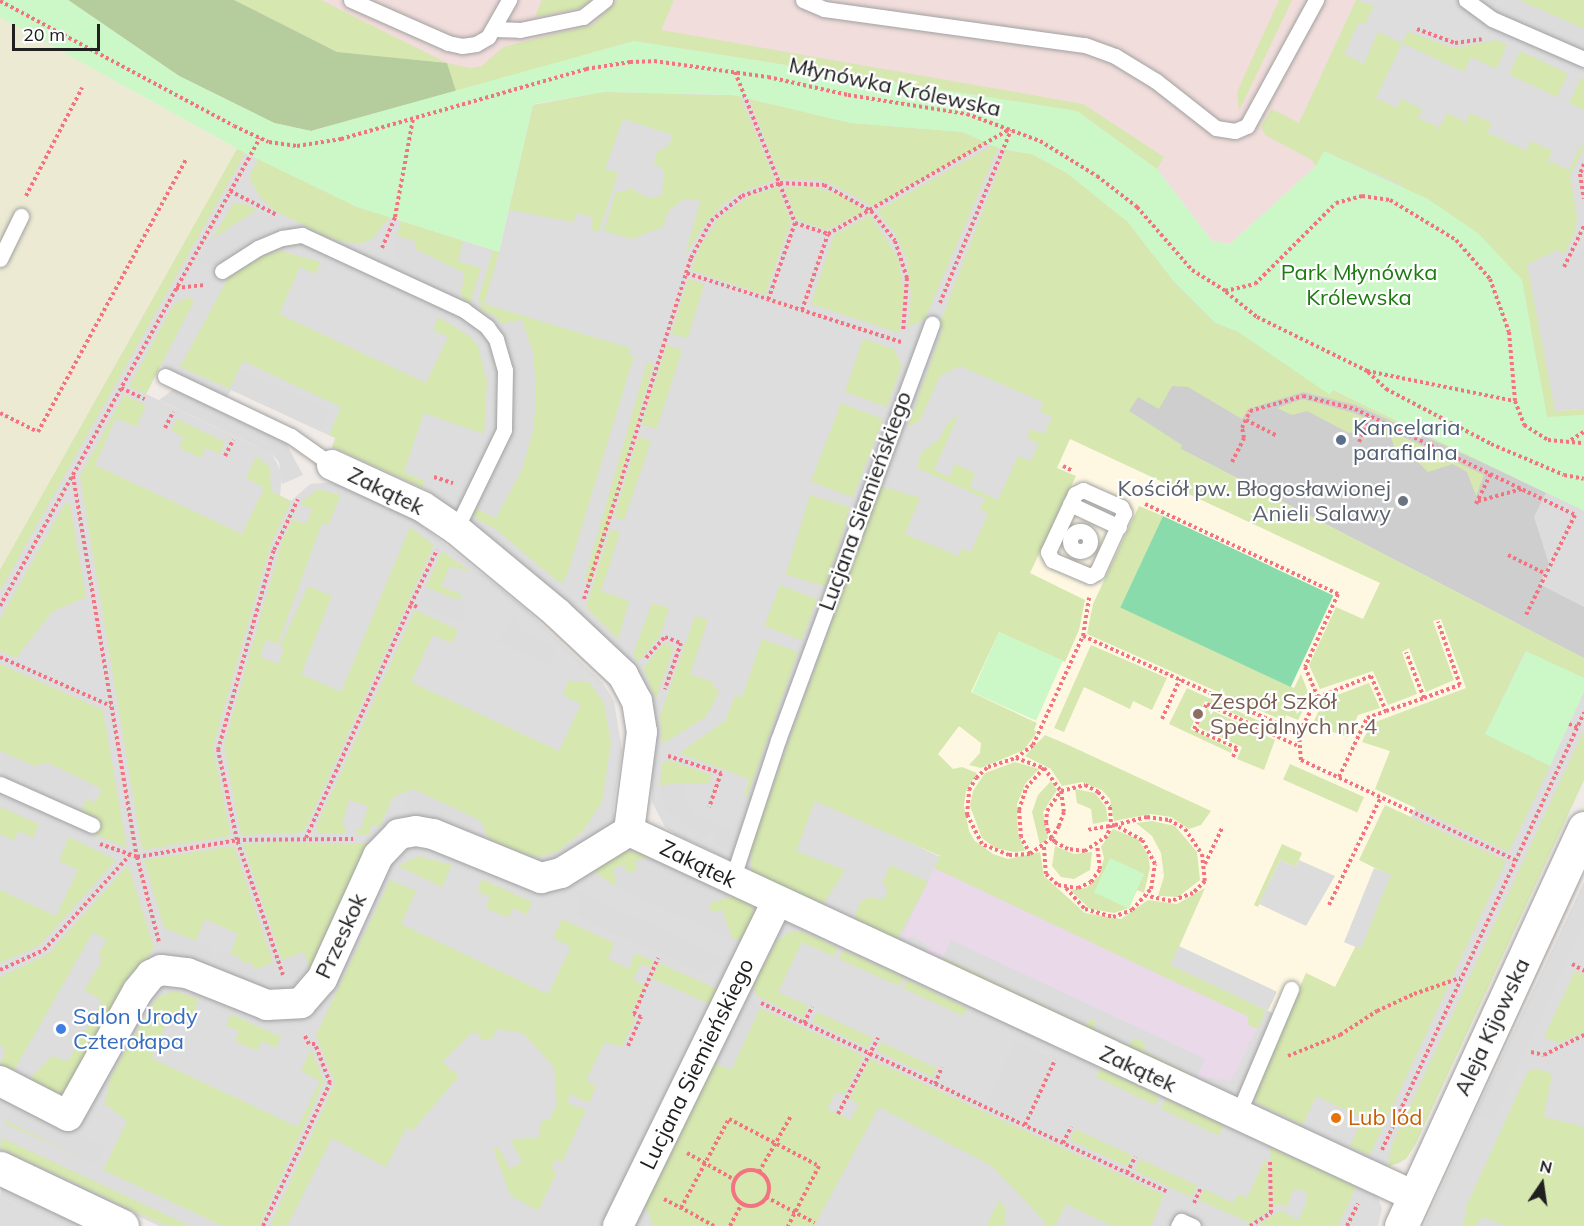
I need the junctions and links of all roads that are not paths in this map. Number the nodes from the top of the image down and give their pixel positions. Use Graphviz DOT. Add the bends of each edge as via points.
graph roads {
  1 [pos="351,0"];
  2 [pos="509,0"];
  3 [pos="605,0"];
  4 [pos="803,0"];
  5 [pos="1316,0"];
  6 [pos="1466,0"];
  7 [pos="827,5"];
  8 [pos="495,29"];
  9 [pos="1584,59"];
  10 [pos="21,216"];
  11 [pos="0,259"];
  12 [pos="222,271"];
  13 [pos="932,324"];
  14 [pos="165,376"];
  15 [pos="332,465"];
  16 [pos="1100,497"];
  17 [pos="1070,504"];
  18 [pos="1092,514"];
  19 [pos="1119,527"];
  20 [pos="448,536"];
  21 [pos="1083,542"];
  22 [pos="1106,553"];
  23 [pos="1068,567"];
  24 [pos="0,784"];
  25 [pos="1584,828"];
  26 [pos="629,831"];
  27 [pos="92,833"];
  28 [pos="732,880"];
  29 [pos="776,903"];
  30 [pos="1292,989"];
  31 [pos="0,1081"];
  32 [pos="1238,1114"];
  33 [pos="0,1168"];
  34 [pos="1414,1196"];
  35 [pos="122,1226"];
  36 [pos="618,1226"];
  37 [pos="1178,1226"];
  38 [pos="1193,1226"];
  39 [pos="1401,1226"];
  1 -- 8 [label="lane" via="456,45 476,44"];
  2 -- 8 [label="lane"];
  3 -- 8 [label="lane" via="583,17 520,30"];
  4 -- 7 [label="lane"];
  5 -- 7 [label="lane" via="1247,126 1235,131 1216,128 1156,81 1115,56 1085,45"];
  6 -- 9 [label="lane" via="1492,19"];
  10 -- 11 [label="lane"];
  12 -- 20 [label="lane" via="258,248 295,235 373,266 476,317 496,339 501,353 504,430"];
  13 -- 28 [label="lane, Lucjana Siemieńskiego" via="782,729"];
  14 -- 15 [label="lane, Zakątek" via="291,436"];
  15 -- 20 [label="street, Zakątek" via="423,507"];
  16 -- 17 [label="lane" via="1081,490"];
  16 -- 18 [label="lane"];
  16 -- 19 [label="lane" via="1123,509"];
  17 -- 18 [label="lane"];
  17 -- 23 [label="lane" via="1048,552 1052,560"];
  18 -- 19 [label="lane"];
  18 -- 21 [label="lane"];
  19 -- 22 [label="lane"];
  20 -- 26 [label="street, Zakątek" via="606,658 632,688 643,743"];
  21 -- 22 [label="lane"];
  21 -- 23 [label="lane"];
  22 -- 23 [label="lane" via="1093,576"];
  24 -- 27 [label="lane"];
  25 -- 34 [label="street, Aleja Kijowska"];
  26 -- 28 [label="street, Zakątek"];
  26 -- 31 [label="street, Przeskok" via="549,878 520,872 423,832 374,842 322,979 311,995 289,993 267,1005 187,973 162,970 151,975 138,991 68,1116"];
  28 -- 29 [label="street, Zakątek"];
  29 -- 32 [label="street, Zakątek"];
  29 -- 36 [label="street, Lucjana Siemieńskiego"];
  30 -- 32 [label="lane"];
  32 -- 34 [label="street, Zakątek"];
  33 -- 35 [label="street"];
  34 -- 39 [label="street, Aleja Kijowska"];
  37 -- 38 [label="lane" via="1181,1221"];
}
